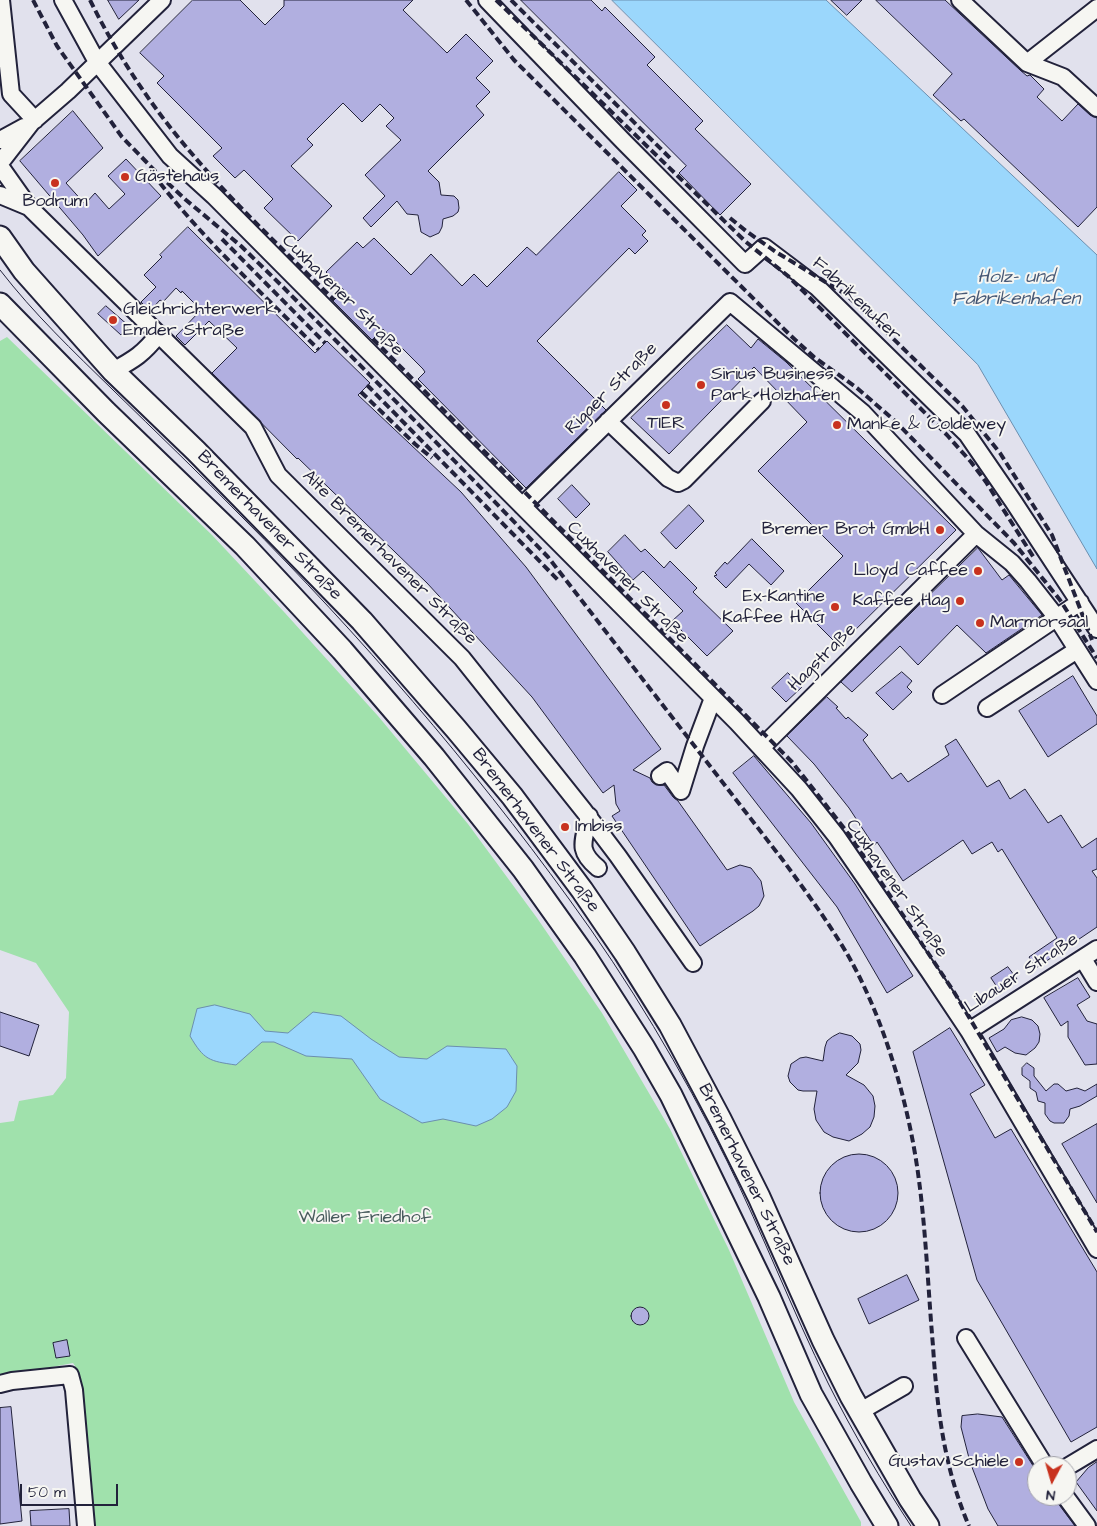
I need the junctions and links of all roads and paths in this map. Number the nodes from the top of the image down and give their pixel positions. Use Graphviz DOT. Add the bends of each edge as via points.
graph roads {
  1 [pos="1,0"];
  2 [pos="63,0"];
  3 [pos="487,0"];
  4 [pos="960,0"];
  5 [pos="153,3"];
  6 [pos="1097,8"];
  7 [pos="97,62"];
  8 [pos="1027,63"];
  9 [pos="1097,108"];
  10 [pos="33,122"];
  11 [pos="0,140"];
  12 [pos="0,164"];
  13 [pos="0,195"];
  14 [pos="30,207"];
  15 [pos="0,237"];
  16 [pos="0,304"];
  17 [pos="159,334"];
  18 [pos="113,371"];
  19 [pos="762,401"];
  20 [pos="608,421"];
  21 [pos="522,506"];
  22 [pos="976,534"];
  23 [pos="1080,602"];
  24 [pos="1057,618"];
  25 [pos="1097,629"];
  26 [pos="1077,650"];
  27 [pos="1097,681"];
  28 [pos="942,695"];
  29 [pos="713,698"];
  30 [pos="987,708"];
  31 [pos="762,747"];
  32 [pos="660,776"];
  33 [pos="589,816"];
  34 [pos="618,856"];
  35 [pos="598,868"];
  36 [pos="582,890"];
  37 [pos="1097,949"];
  38 [pos="1083,959"];
  39 [pos="693,963"];
  40 [pos="1097,982"];
  41 [pos="969,1031"];
  42 [pos="1097,1249"];
  43 [pos="966,1338"];
  44 [pos="0,1384"];
  45 [pos="904,1386"];
  46 [pos="859,1412"];
  47 [pos="1097,1449"];
  48 [pos="1039,1456"];
  49 [pos="1077,1462"];
  50 [pos="1073,1506"];
  51 [pos="86,1526"];
  52 [pos="887,1526"];
  53 [pos="928,1526"];
  54 [pos="1087,1526"];
  1 -- 10 [label="street" via="11,94"];
  2 -- 7 [label="street, Cuxhavener Straße"];
  3 -- 23 [label="street, Fabrikenufer" via="745,264 764,247 817,287 967,434"];
  4 -- 8 [label="street"];
  5 -- 7 [label="street"];
  6 -- 8 [label="street"];
  7 -- 10 [label="street"];
  7 -- 21 [label="street, Cuxhavener Straße" via="170,156 214,196"];
  8 -- 9 [label="street" via="1064,77"];
  10 -- 11 [label="street"];
  10 -- 12 [label="street"];
  12 -- 14 [label="street, Alte Bremerhavener Straße"];
  13 -- 14 [label="street, Alte Bremerhavener Straße"];
  14 -- 17 [label="street, Alte Bremerhavener Straße"];
  15 -- 18 [label="main road, Bremerhavener Straße" via="24,272"];
  16 -- 52 [label="main road, Bremerhavener Straße" via="244,546 342,650 440,764 523,869 585,956 671,1095 761,1280 811,1394"];
  17 -- 18 [label="street" via="137,359"];
  17 -- 33 [label="street, Alte Bremerhavener Straße" via="253,427 278,475 462,658"];
  18 -- 36 [label="main road, Bremerhavener Straße" via="362,621 512,796"];
  19 -- 20 [label="street" via="678,483 668,478"];
  20 -- 21 [label="street, Rigaer Straße"];
  20 -- 22 [label="street, Rigaer Straße" via="730,302 862,413"];
  21 -- 29 [label="street, Cuxhavener Straße"];
  22 -- 24 [label="street" via="1012,563"];
  22 -- 31 [label="street, Hagstraße"];
  23 -- 24 [label="street"];
  23 -- 25 [label="street, Fabrikenufer"];
  24 -- 26 [label="street"];
  24 -- 28 [label="street"];
  26 -- 27 [label="street"];
  26 -- 30 [label="street"];
  29 -- 31 [label="street, Cuxhavener Straße"];
  29 -- 32 [label="street" via="681,791 667,772"];
  31 -- 41 [label="street, Cuxhavener Straße" via="837,837"];
  33 -- 34 [label="street, Alte Bremerhavener Straße"];
  33 -- 35 [label="street" via="583,848 588,860"];
  34 -- 35 [label="street"];
  34 -- 39 [label="street, Alte Bremerhavener Straße"];
  35 -- 36 [label="street" via="586,880"];
  36 -- 46 [label="main road, Bremerhavener Straße" via="670,1025 720,1118"];
  37 -- 38 [label="street, Libauer Straße"];
  38 -- 40 [label="street"];
  38 -- 41 [label="street, Libauer Straße"];
  41 -- 42 [label="street, Cuxhavener Straße"];
  43 -- 48 [label="street"];
  44 -- 51 [label="street" via="70,1375"];
  45 -- 46 [label="street"];
  46 -- 53 [label="main road, Bremerhavener Straße"];
  47 -- 49 [label="street"];
  50 -- 54 [label="street"];
}
